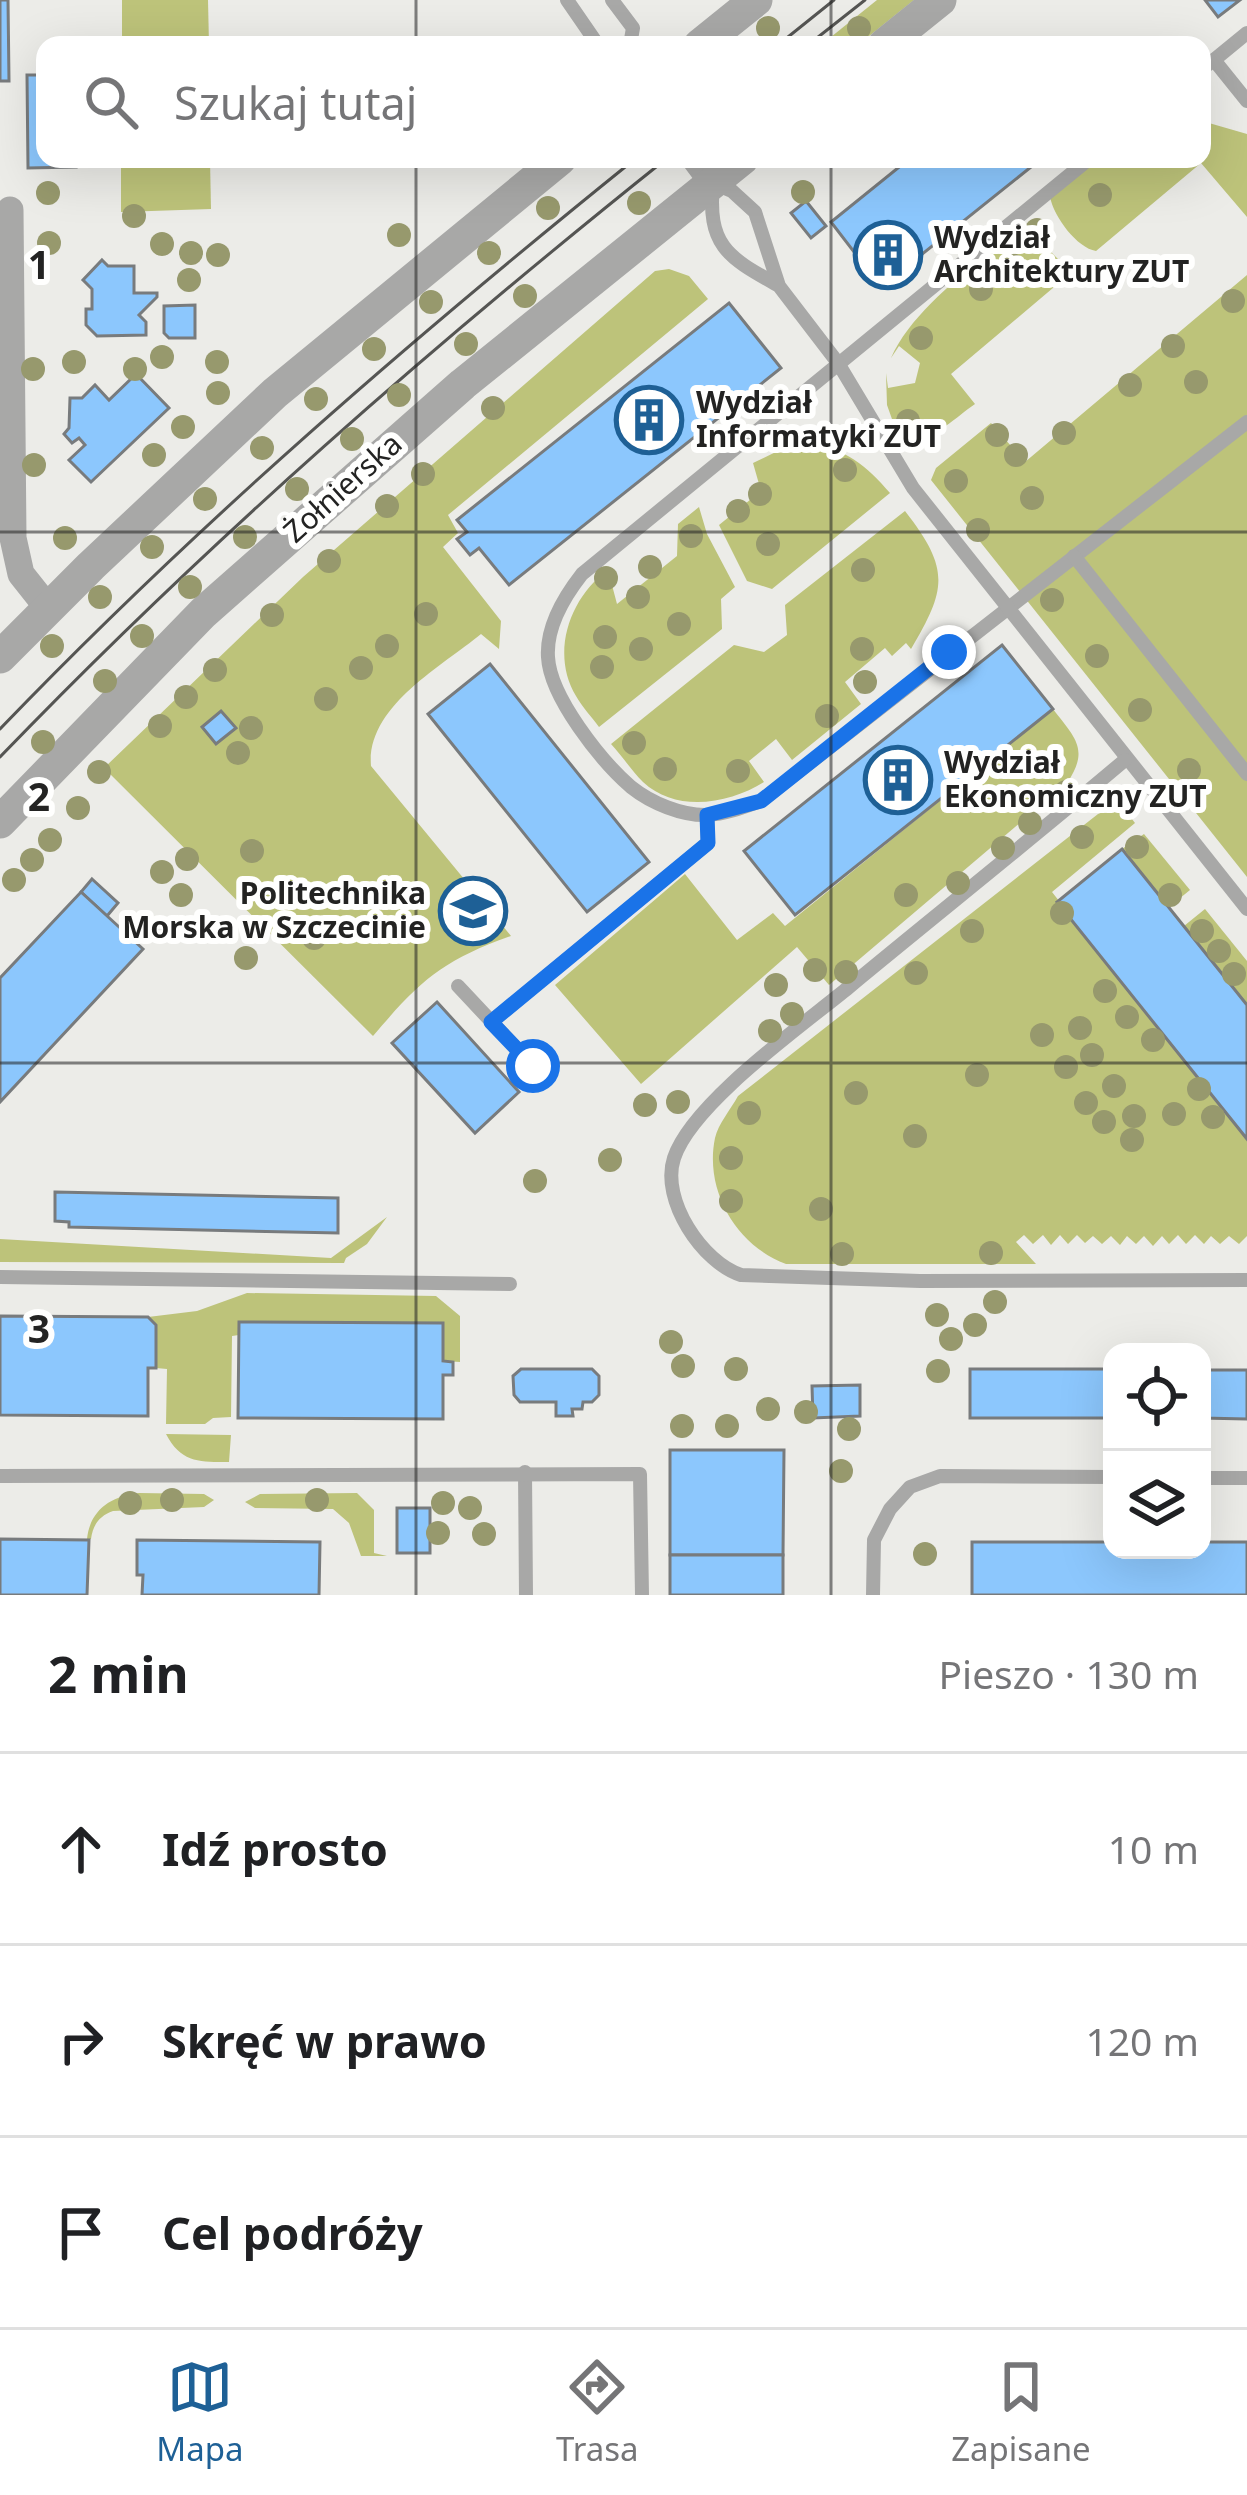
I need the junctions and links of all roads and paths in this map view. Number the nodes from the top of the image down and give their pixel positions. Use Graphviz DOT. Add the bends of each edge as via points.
graph roads {
  1 [pos="567,0"];
  2 [pos="612,0"];
  3 [pos="756,0"];
  4 [pos="940,0"];
  5 [pos="1247,33"];
  6 [pos="592,36"];
  7 [pos="632,36"];
  8 [pos="711,36"];
  9 [pos="895,36"];
  10 [pos="1211,62"];
  11 [pos="1211,67"];
  12 [pos="1247,101"];
  13 [pos="549,168"];
  14 [pos="1078,168"];
  15 [pos="704,171"];
  16 [pos="10,210"];
  17 [pos="779,286"];
  18 [pos="838,363"];
  19 [pos="6,367"];
  20 [pos="1247,422"];
  21 [pos="1074,556"];
  22 [pos="48,608"];
  23 [pos="1006,608"];
  24 [pos="0,657"];
  25 [pos="1125,760"];
  26 [pos="1247,774"];
  27 [pos="707,815"];
  28 [pos="0,822"];
  29 [pos="1247,909"];
  30 [pos="458,986"];
  31 [pos="491,1022"];
  32 [pos="533,1066"];
  33 [pos="0,1276"];
  34 [pos="1247,1280"];
  35 [pos="510,1284"];
  36 [pos="525,1472"];
  37 [pos="0,1476"];
  38 [pos="1103,1477"];
  39 [pos="1211,1478"];
  40 [pos="1247,1478"];
  41 [pos="526,1595"];
  42 [pos="642,1595"];
  43 [pos="873,1595"];
  1 -- 6 [label="lane"];
  2 -- 7 [label="lane"];
  3 -- 8 [label="street"];
  4 -- 9 [label="street"];
  5 -- 10 [label="lane"];
  11 -- 12 [label="lane"];
  13 -- 22 [label="street" via="274,393"];
  14 -- 18 [label="lane"];
  15 -- 17 [label="lane" via="754,212"];
  15 -- 17 [label="lane" via="722,247"];
  15 -- 28 [label="street, Żołnierska" via="220,597"];
  16 -- 19 [label="street"];
  17 -- 18 [label="lane"];
  18 -- 23 [label="lane" via="913,488"];
  18 -- 27 [label="lane" via="582,574 554,625 548,656 556,691 592,743 631,787 677,811"];
  19 -- 22 [label="street" via="14,551"];
  20 -- 21 [label="lane"];
  21 -- 23 [label="lane"];
  21 -- 26 [label="lane"];
  22 -- 24 [label="street"];
  23 -- 25 [label="lane"];
  23 -- 27 [label="lane" via="761,801"];
  25 -- 29 [label="lane"];
  25 -- 34 [label="lane" via="697,1120 673,1160 675,1194 707,1255 741,1275"];
  27 -- 31 [label="lane" via="708,843"];
  30 -- 31 [label="lane"];
  31 -- 32 [label="lane"];
  33 -- 35 [label="lane"];
  36 -- 37 [label="lane"];
  36 -- 41 [label="lane"];
  36 -- 42 [label="lane" via="640,1474"];
  38 -- 43 [label="lane" via="940,1475 910,1487 874,1540"];
  39 -- 40 [label="lane"];
}
